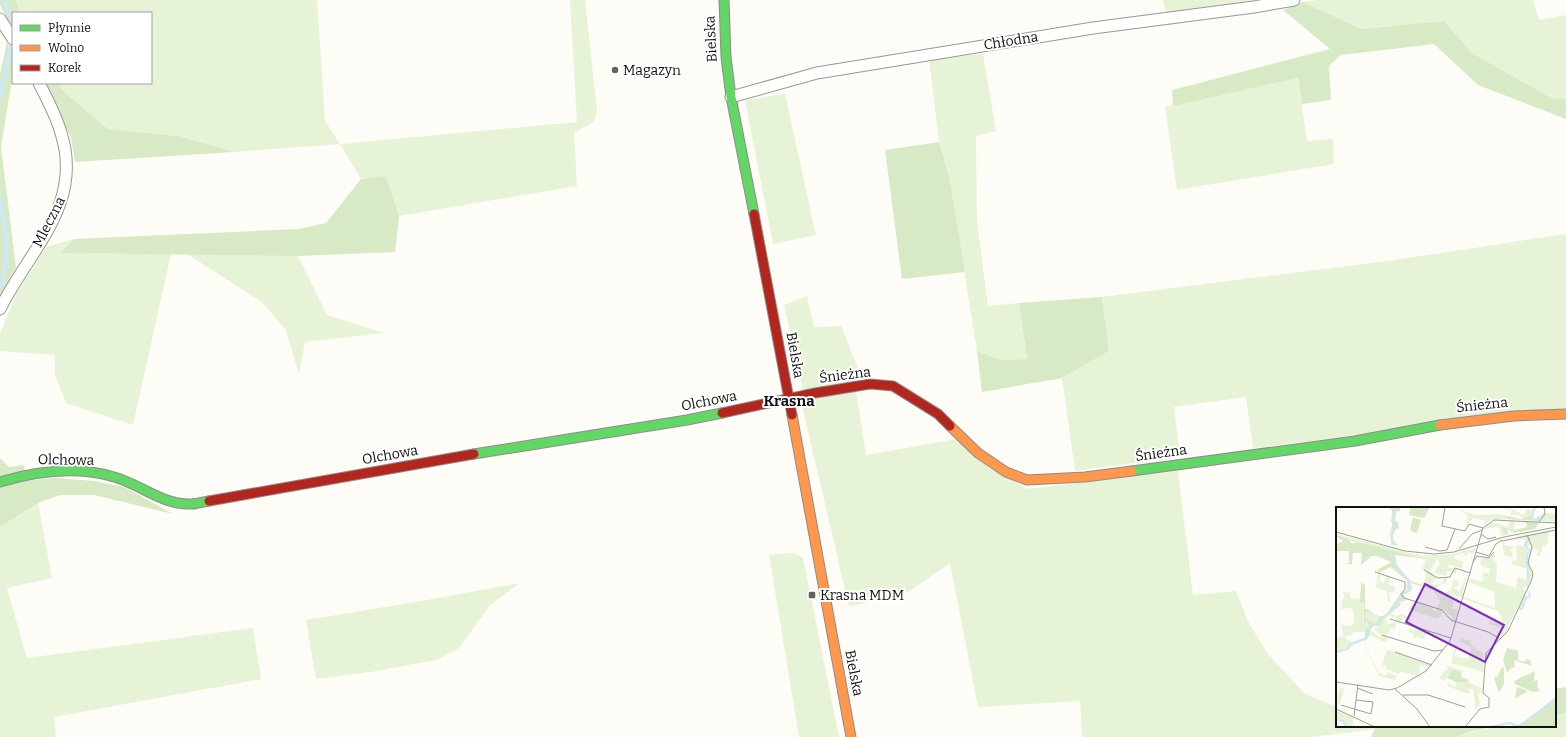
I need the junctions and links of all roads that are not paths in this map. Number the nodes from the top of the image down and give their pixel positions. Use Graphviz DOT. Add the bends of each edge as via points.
graph roads {
  1 [pos="724,0"];
  2 [pos="1294,0"];
  3 [pos="0,18"];
  4 [pos="12,37"];
  5 [pos="40,84"];
  6 [pos="731,97"];
  7 [pos="0,309"];
  8 [pos="789,399"];
  9 [pos="1566,414"];
  10 [pos="0,482"];
  11 [pos="852,737"];
  1 -- 6 [label="street, Bielska" via="726,57"];
  2 -- 6 [label="street, Chłodna" via="1093,28 817,73"];
  3 -- 4 [label="street"];
  5 -- 7 [label="street, Mleczna" via="62,133 66,153 65,186 52,223"];
  6 -- 8 [label="street, Bielska"];
  8 -- 9 [label="street, Śnieżna" via="870,384 893,386 938,414 978,453 1006,472 1027,480 1085,477 1355,441 1452,423 1514,416"];
  8 -- 10 [label="street, Olchowa" via="687,420 467,455 191,504 170,501 106,475 43,471"];
  8 -- 11 [label="street, Bielska"];
}
